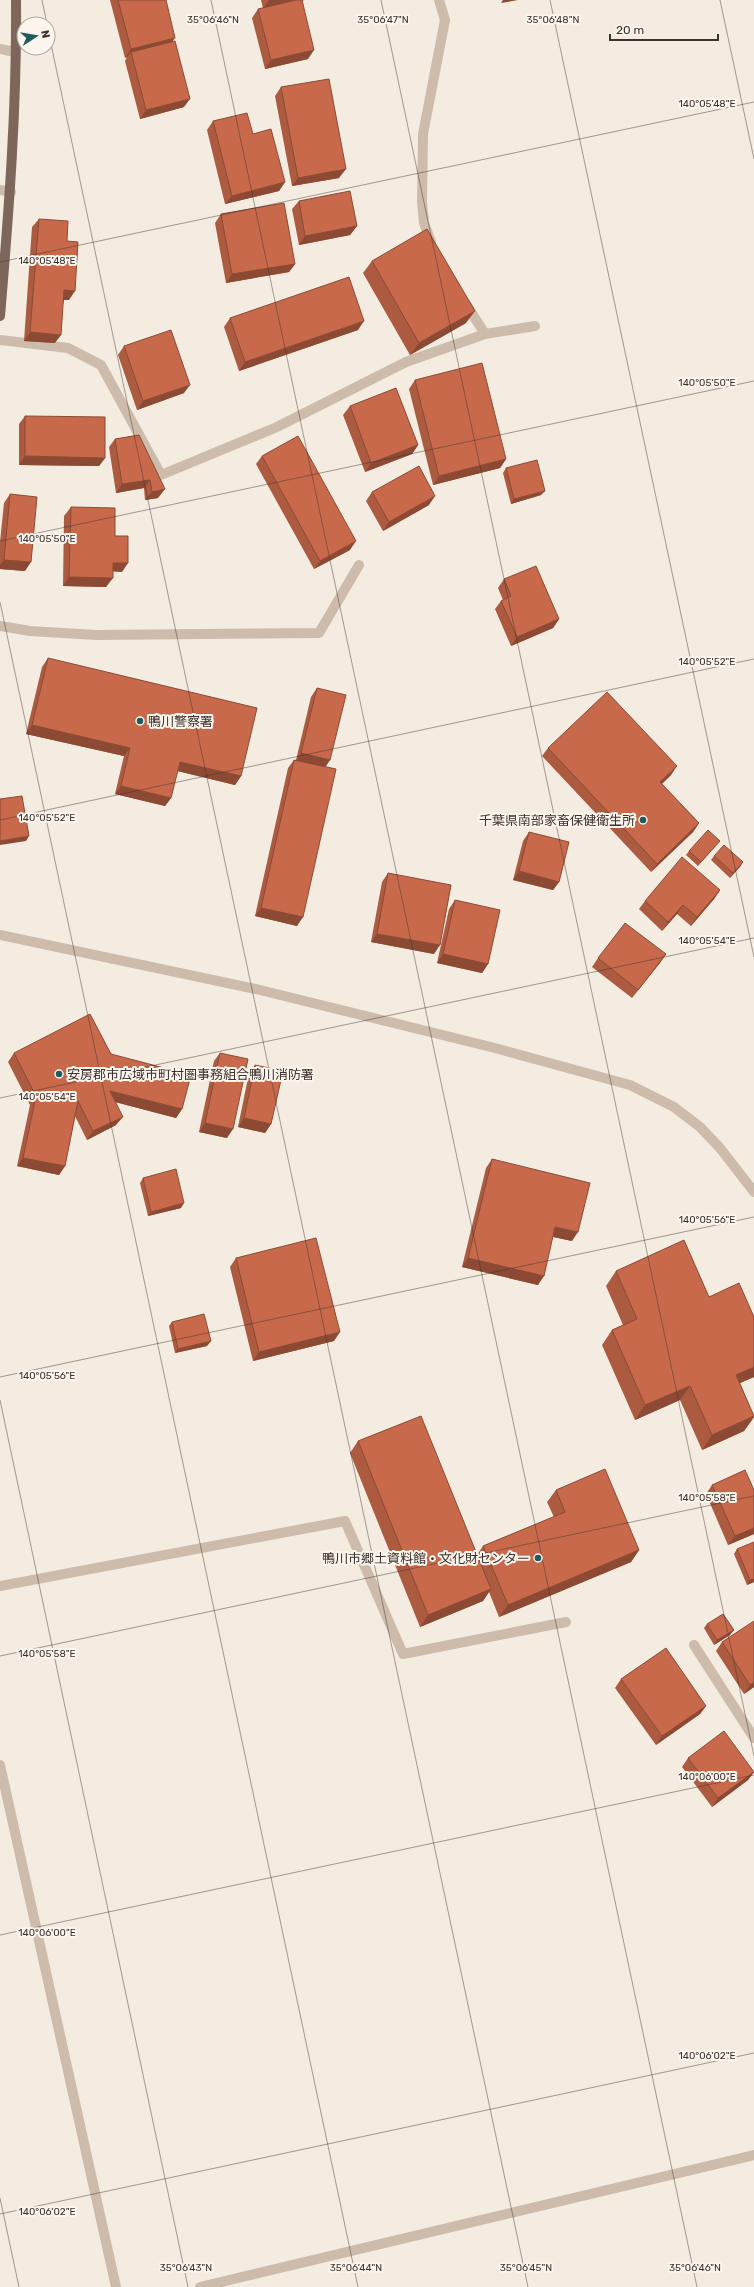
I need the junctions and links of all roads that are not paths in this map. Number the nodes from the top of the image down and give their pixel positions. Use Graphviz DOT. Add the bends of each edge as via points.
graph roads {
  1 [pos="16,0"];
  2 [pos="439,0"];
  3 [pos="0,49"];
  4 [pos="15,52"];
  5 [pos="0,190"];
  6 [pos="11,192"];
  7 [pos="434,250"];
  8 [pos="460,295"];
  9 [pos="0,316"];
  10 [pos="535,326"];
  11 [pos="485,334"];
  12 [pos="0,340"];
  13 [pos="359,565"];
  14 [pos="0,626"];
  15 [pos="0,935"];
  16 [pos="754,1192"];
  17 [pos="0,1586"];
  18 [pos="566,1622"];
  19 [pos="694,1645"];
  20 [pos="754,1738"];
  21 [pos="0,1765"];
  22 [pos="754,2154"];
  23 [pos="116,2287"];
  24 [pos="200,2287"];
  1 -- 4 [label="main road"];
  2 -- 7 [label="street" via="445,20 423,141 424,223"];
  3 -- 4 [label="street"];
  4 -- 6 [label="main road"];
  5 -- 6 [label="street"];
  6 -- 9 [label="main road"];
  8 -- 11 [label="street"];
  10 -- 11 [label="street"];
  11 -- 12 [label="street" via="406,362 276,427 162,475 101,365 68,348"];
  13 -- 14 [label="street" via="319,633 96,635 30,631"];
  15 -- 16 [label="street" via="256,989 494,1048 630,1085 674,1107 700,1127"];
  17 -- 18 [label="street" via="345,1521 403,1654"];
  19 -- 20 [label="street"];
  21 -- 23 [label="street"];
  22 -- 24 [label="street"];
}
